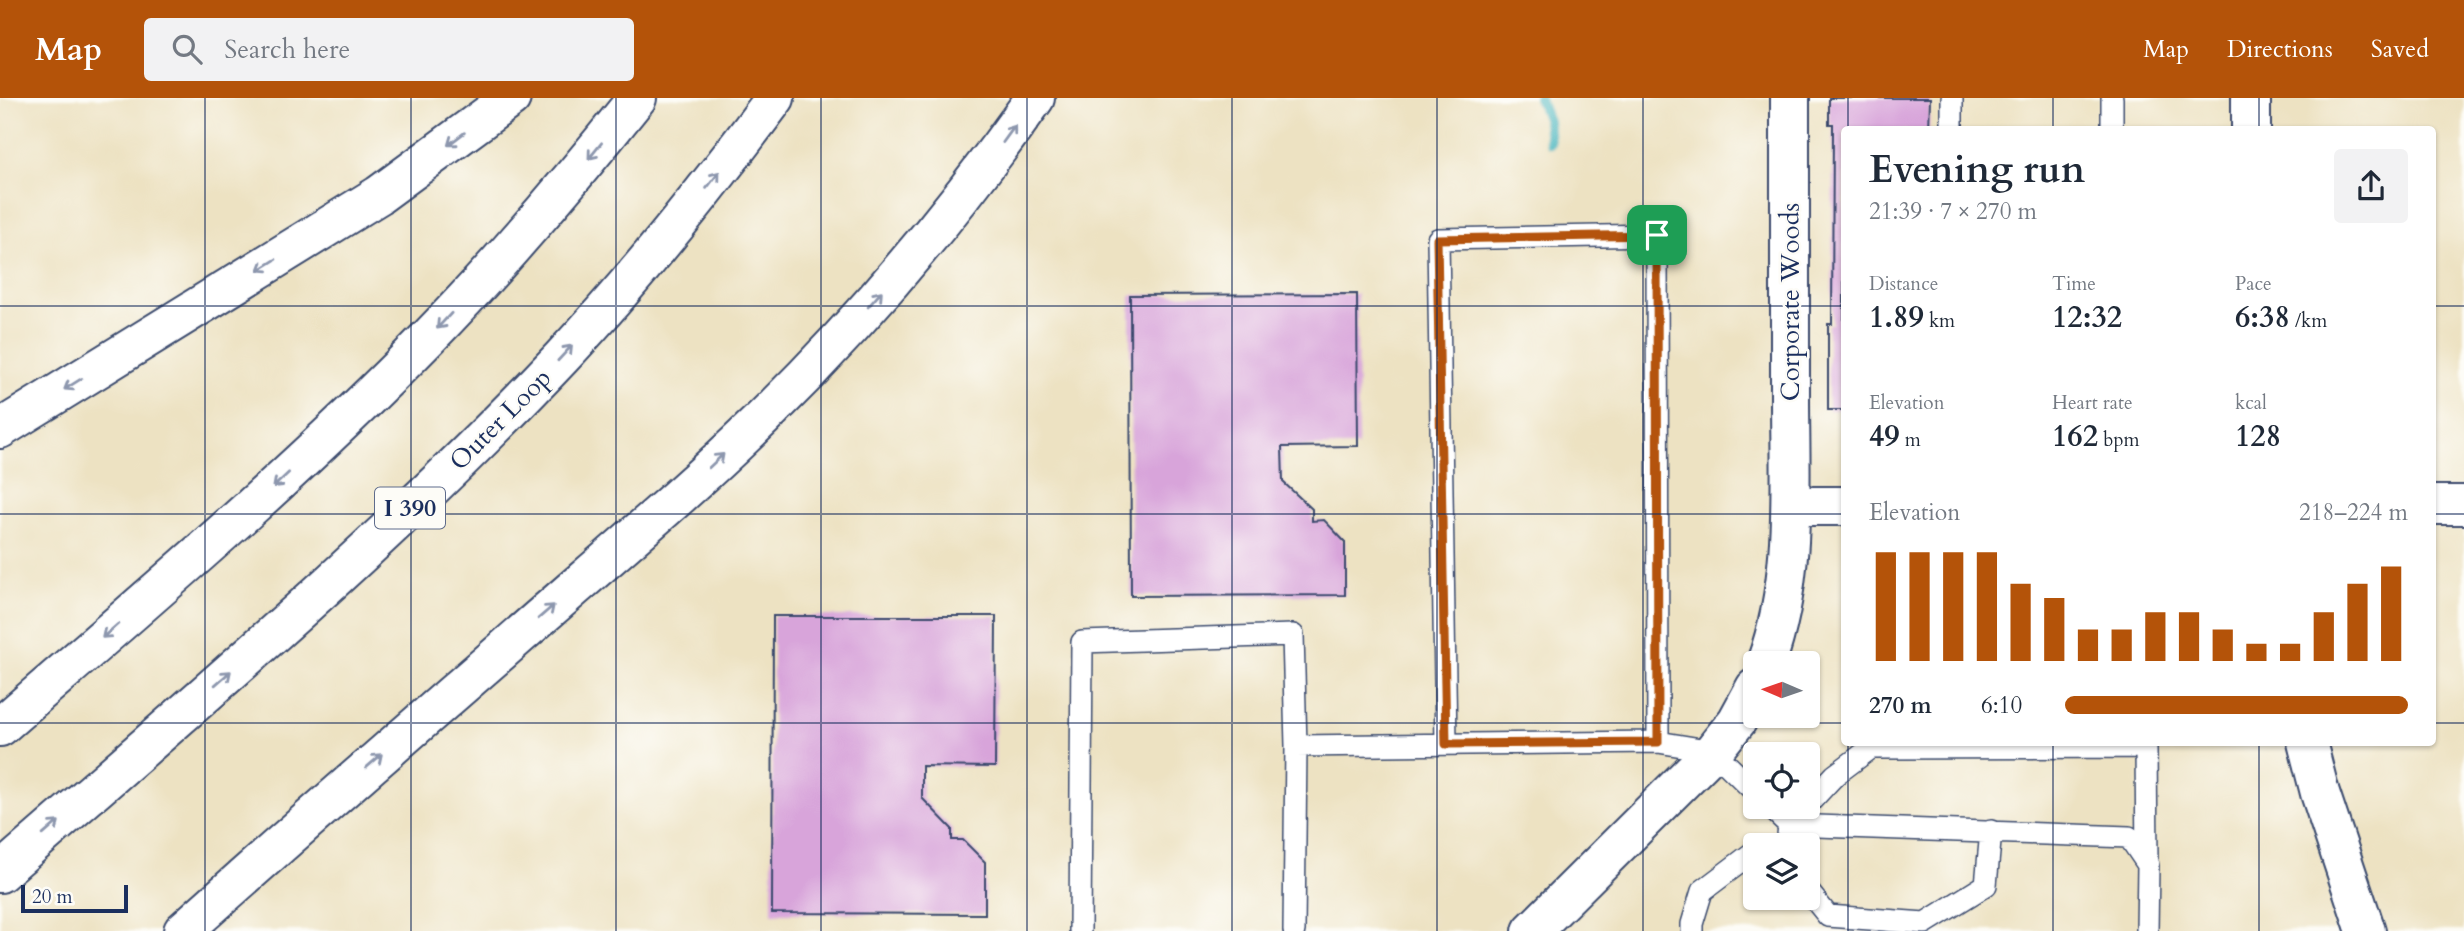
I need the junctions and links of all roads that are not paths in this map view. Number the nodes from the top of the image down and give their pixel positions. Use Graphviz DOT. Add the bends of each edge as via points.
graph roads {
  1 [pos="511,98"];
  2 [pos="637,98"];
  3 [pos="775,98"];
  4 [pos="1035,98"];
  5 [pos="1790,98"];
  6 [pos="1952,98"];
  7 [pos="2112,98"];
  8 [pos="2251,98"];
  9 [pos="1952,126"];
  10 [pos="2112,126"];
  11 [pos="2251,126"];
  12 [pos="0,429"];
  13 [pos="2436,505"];
  14 [pos="2464,505"];
  15 [pos="1791,506"];
  16 [pos="1841,506"];
  17 [pos="1770,651"];
  18 [pos="1743,709"];
  19 [pos="0,727"];
  20 [pos="1658,742"];
  21 [pos="1446,744"];
  22 [pos="1296,746"];
  23 [pos="2054,746"];
  24 [pos="2146,746"];
  25 [pos="2308,746"];
  26 [pos="1713,751"];
  27 [pos="1852,752"];
  28 [pos="1743,780"];
  29 [pos="1820,792"];
  30 [pos="323,806"];
  31 [pos="1990,831"];
  32 [pos="1820,834"];
  33 [pos="1743,860"];
  34 [pos="2147,865"];
  35 [pos="0,873"];
  36 [pos="1820,906"];
  37 [pos="1546,924"];
  38 [pos="156,931"];
  39 [pos="183,931"];
  40 [pos="1080,931"];
  41 [pos="1294,931"];
  42 [pos="1692,931"];
  43 [pos="2147,931"];
  44 [pos="2366,931"];
  1 -- 12 [label="main road, one-way" via="369,201"];
  2 -- 19 [label="main road, one-way" via="559,194 427,339 286,475"];
  35 -- 3 [label="main road, Outer Loop / I 390, one-way" via="275,632 506,414 650,257"];
  30 -- 4 [label="main road, one-way" via="761,419 941,223"];
  5 -- 15 [label="main road, Corporate Woods"];
  6 -- 9 [label="lane"];
  7 -- 10 [label="lane"];
  8 -- 11 [label="main road"];
  13 -- 14 [label="main road"];
  15 -- 16 [label="main road"];
  15 -- 17 [label="main road, Corporate Woods" via="1785,586"];
  18 -- 26 [label="main road"];
  20 -- 21 [label="lane"];
  20 -- 21 [label="lane" via="1657,235 1437,239"];
  20 -- 26 [label="lane"];
  21 -- 22 [label="lane"];
  22 -- 40 [label="lane" via="1293,635 1082,642"];
  22 -- 41 [label="lane"];
  23 -- 27 [label="lane"];
  24 -- 34 [label="lane"];
  25 -- 44 [label="main road"];
  26 -- 28 [label="lane"];
  26 -- 37 [label="main road"];
  27 -- 29 [label="lane"];
  30 -- 38 [label="main road"];
  30 -- 39 [label="main road"];
  31 -- 32 [label="lane"];
  31 -- 34 [label="lane" via="2129,836"];
  31 -- 36 [label="lane" via="1986,885 1925,923 1828,916"];
  33 -- 42 [label="lane" via="1702,891"];
  34 -- 43 [label="lane"];
}
